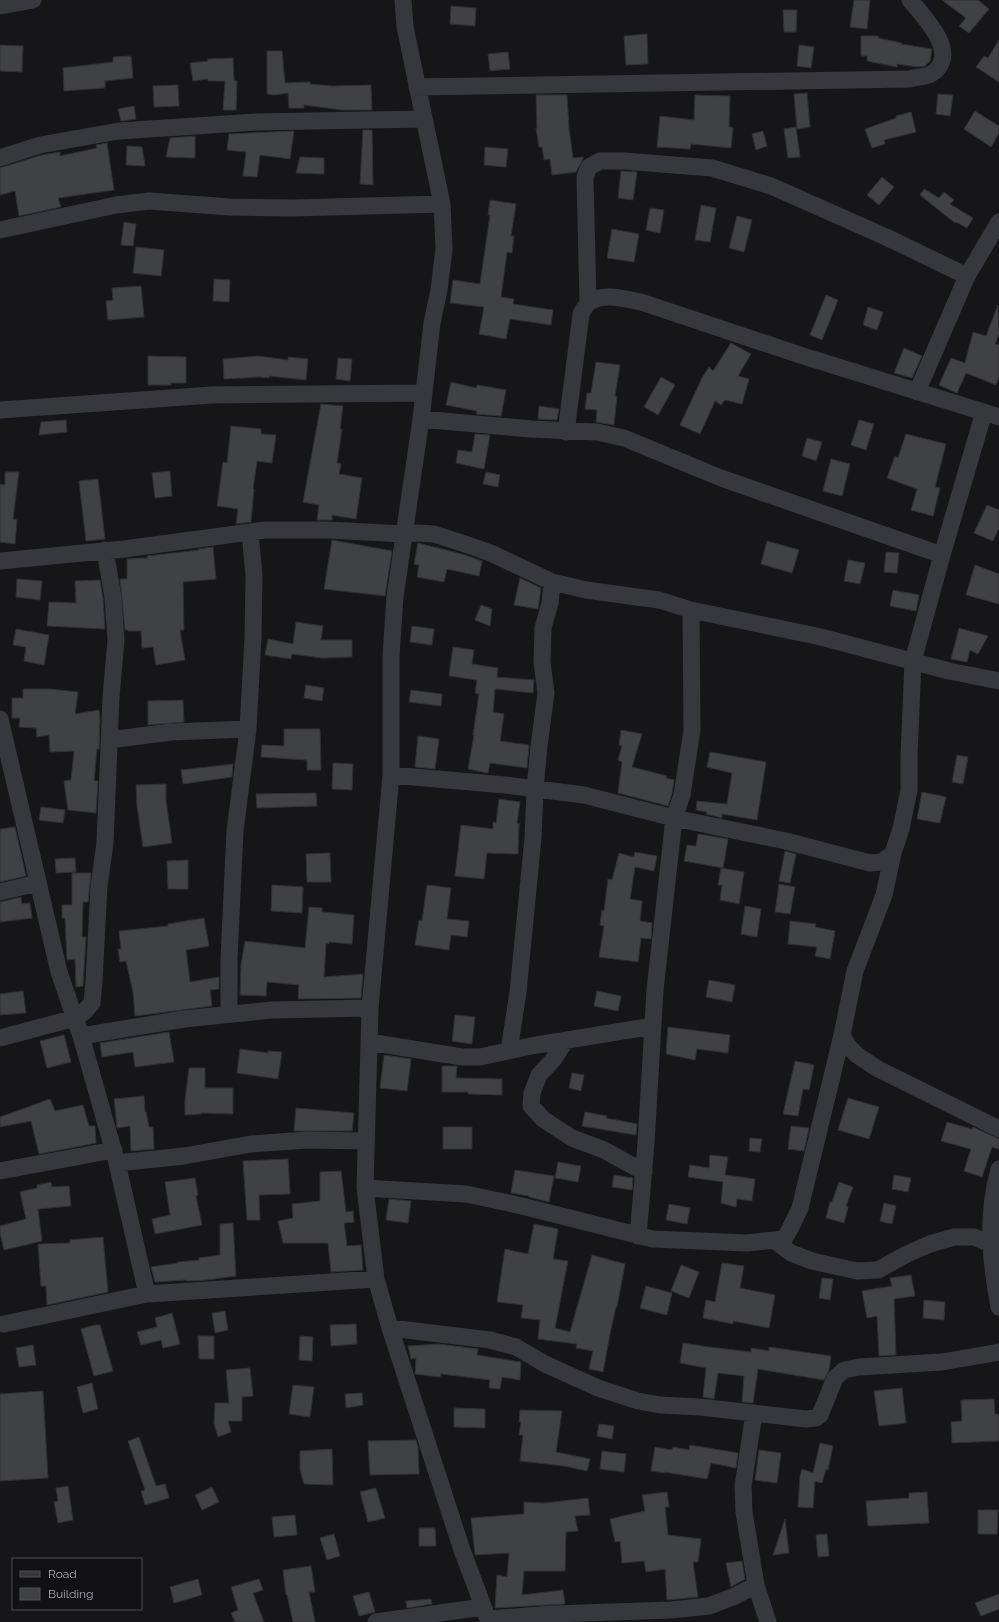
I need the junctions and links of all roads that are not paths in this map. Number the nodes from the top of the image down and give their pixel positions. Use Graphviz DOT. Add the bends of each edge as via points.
graph roads {
  1 [pos="33,0"];
  2 [pos="403,0"];
  3 [pos="910,0"];
  4 [pos="0,6"];
  5 [pos="417,87"];
  6 [pos="424,119"];
  7 [pos="0,158"];
  8 [pos="442,204"];
  9 [pos="999,222"];
  10 [pos="0,230"];
  11 [pos="967,276"];
  12 [pos="588,303"];
  13 [pos="917,392"];
  14 [pos="424,393"];
  15 [pos="0,410"];
  16 [pos="991,415"];
  17 [pos="421,419"];
  18 [pos="566,432"];
  19 [pos="250,532"];
  20 [pos="404,534"];
  21 [pos="105,550"];
  22 [pos="942,555"];
  23 [pos="0,562"];
  24 [pos="552,582"];
  25 [pos="691,610"];
  26 [pos="913,661"];
  27 [pos="999,681"];
  28 [pos="0,719"];
  29 [pos="248,729"];
  30 [pos="109,740"];
  31 [pos="391,775"];
  32 [pos="535,788"];
  33 [pos="674,818"];
  34 [pos="893,853"];
  35 [pos="38,883"];
  36 [pos="0,892"];
  37 [pos="370,1008"];
  38 [pos="229,1014"];
  39 [pos="75,1018"];
  40 [pos="653,1026"];
  41 [pos="842,1035"];
  42 [pos="81,1036"];
  43 [pos="0,1038"];
  44 [pos="566,1040"];
  45 [pos="369,1042"];
  46 [pos="509,1051"];
  47 [pos="999,1129"];
  48 [pos="366,1141"];
  49 [pos="116,1156"];
  50 [pos="999,1169"];
  51 [pos="0,1171"];
  52 [pos="644,1172"];
  53 [pos="365,1188"];
  54 [pos="638,1236"];
  55 [pos="774,1240"];
  56 [pos="990,1244"];
  57 [pos="376,1279"];
  58 [pos="147,1294"];
  59 [pos="999,1307"];
  60 [pos="4,1324"];
  61 [pos="390,1328"];
  62 [pos="999,1352"];
  63 [pos="754,1413"];
  64 [pos="756,1586"];
  65 [pos="487,1616"];
  66 [pos="642,1617"];
  67 [pos="376,1622"];
  68 [pos="768,1622"];
  1 -- 4 [label="street"];
  2 -- 5 [label="street" via="405,27"];
  3 -- 5 [label="street" via="937,33 942,47 941,60 930,75 910,79"];
  5 -- 6 [label="street"];
  6 -- 7 [label="street" via="256,122 119,130 40,145"];
  6 -- 8 [label="street"];
  8 -- 10 [label="street" via="292,208 230,207 149,201 116,205"];
  8 -- 14 [label="street" via="443,256 440,290 432,323"];
  9 -- 11 [label="street"];
  11 -- 12 [label="street" via="771,186 712,168 600,161 589,167 585,177"];
  11 -- 13 [label="street"];
  12 -- 13 [label="street" via="602,298 618,297 641,302"];
  12 -- 18 [label="street" via="582,314"];
  13 -- 16 [label="street"];
  14 -- 15 [label="street" via="212,395"];
  14 -- 17 [label="street"];
  16 -- 22 [label="street"];
  17 -- 18 [label="street"];
  17 -- 20 [label="street"];
  18 -- 22 [label="street" via="597,432 624,438 721,478"];
  19 -- 20 [label="street" via="328,530"];
  19 -- 21 [label="street"];
  19 -- 29 [label="street" via="254,575"];
  20 -- 24 [label="street" via="434,534 468,545"];
  20 -- 31 [label="street" via="395,597 391,656"];
  21 -- 23 [label="street"];
  21 -- 30 [label="street" via="113,596 116,640"];
  22 -- 26 [label="street"];
  24 -- 25 [label="street" via="586,590 659,600"];
  24 -- 32 [label="street" via="550,603 543,628 542,662 546,693"];
  25 -- 26 [label="street" via="821,637"];
  25 -- 33 [label="street" via="692,730 684,788"];
  26 -- 27 [label="street"];
  26 -- 34 [label="street" via="909,790"];
  28 -- 35 [label="street"];
  29 -- 30 [label="street" via="171,732"];
  29 -- 38 [label="street" via="235,831"];
  30 -- 39 [label="street" via="105,844 99,886 92,1003"];
  31 -- 32 [label="street"];
  31 -- 37 [label="street"];
  32 -- 33 [label="street" via="584,794"];
  32 -- 46 [label="street" via="533,838 518,992"];
  33 -- 34 [label="street" via="786,841 870,863 882,862"];
  33 -- 40 [label="street"];
  34 -- 41 [label="street" via="884,895 855,971"];
  35 -- 36 [label="street"];
  35 -- 39 [label="street" via="59,972"];
  37 -- 38 [label="street" via="272,1010"];
  37 -- 45 [label="street"];
  38 -- 42 [label="street"];
  39 -- 42 [label="street"];
  39 -- 43 [label="street"];
  40 -- 44 [label="street"];
  40 -- 52 [label="street"];
  41 -- 47 [label="street" via="856,1055 878,1069"];
  41 -- 55 [label="street" via="800,1208 784,1239"];
  42 -- 49 [label="street"];
  44 -- 46 [label="street"];
  44 -- 52 [label="street" via="539,1075 532,1093 531,1106 543,1119 572,1138 604,1150"];
  45 -- 46 [label="street" via="462,1057 480,1057"];
  45 -- 48 [label="street"];
  48 -- 49 [label="street" via="306,1140 251,1144 184,1156"];
  48 -- 53 [label="street"];
  49 -- 51 [label="street"];
  49 -- 58 [label="street"];
  50 -- 56 [label="street" via="993,1196"];
  52 -- 54 [label="street"];
  53 -- 54 [label="street" via="466,1194"];
  53 -- 57 [label="street"];
  54 -- 55 [label="street" via="741,1243"];
  55 -- 56 [label="street" via="791,1253 812,1261 857,1270 878,1270 930,1244 954,1237 974,1237"];
  56 -- 59 [label="street"];
  57 -- 58 [label="street"];
  57 -- 61 [label="street"];
  58 -- 60 [label="street"];
  61 -- 63 [label="street" via="490,1340 516,1347 545,1364 598,1388 638,1401"];
  61 -- 65 [label="street" via="462,1550"];
  62 -- 63 [label="street" via="942,1362 844,1370 835,1378 820,1415 816,1418"];
  63 -- 64 [label="street" via="743,1486 744,1512"];
  64 -- 66 [label="street" via="709,1606 671,1610"];
  64 -- 68 [label="street"];
  65 -- 66 [label="street" via="553,1614"];
  65 -- 67 [label="street"];
}
